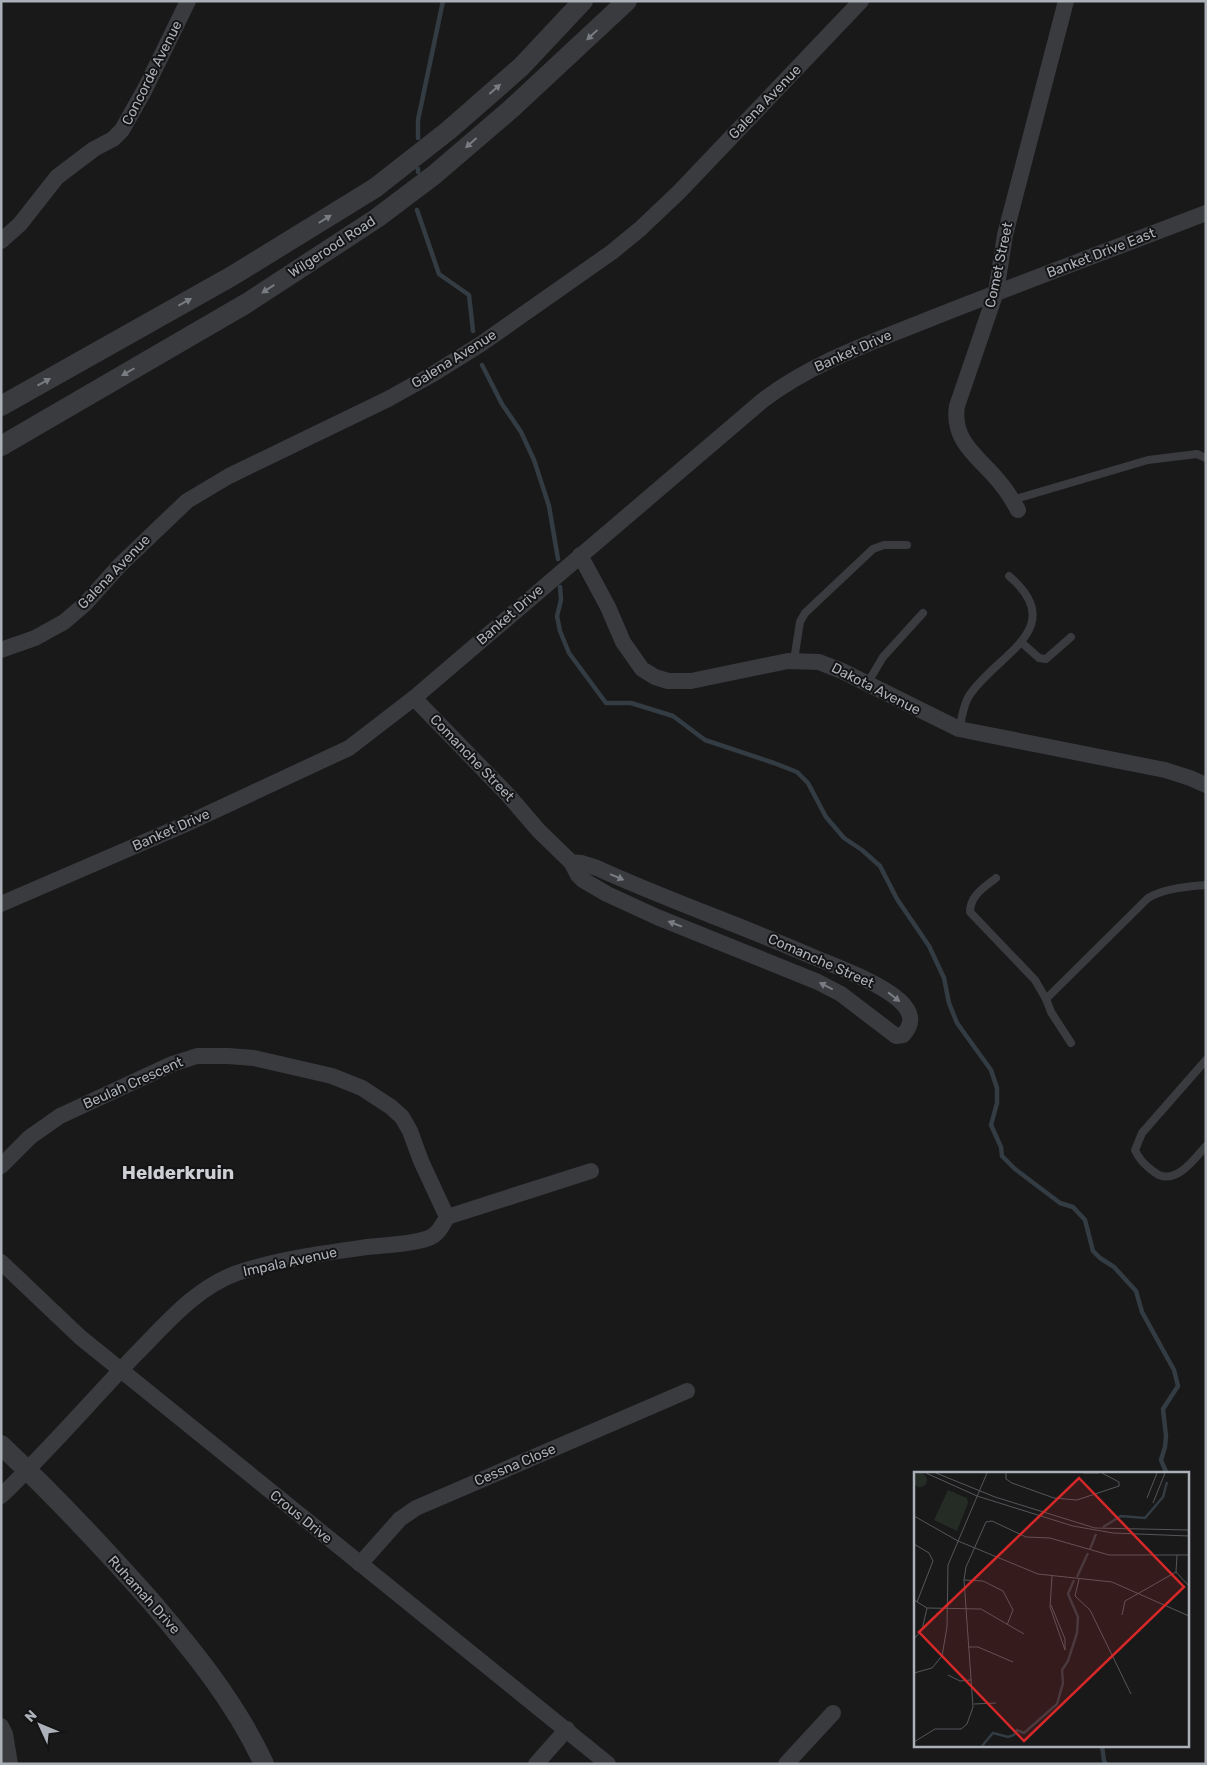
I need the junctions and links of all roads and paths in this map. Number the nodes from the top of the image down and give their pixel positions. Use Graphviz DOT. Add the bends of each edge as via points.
graph roads {
  1 [pos="188,1"];
  2 [pos="583,1"];
  3 [pos="627,1"];
  4 [pos="861,1"];
  5 [pos="1066,1"];
  6 [pos="1206,213"];
  7 [pos="1,241"];
  8 [pos="996,292"];
  9 [pos="1,406"];
  10 [pos="1,446"];
  11 [pos="1206,458"];
  12 [pos="1015,505"];
  13 [pos="907,545"];
  14 [pos="580,555"];
  15 [pos="1009,576"];
  16 [pos="923,614"];
  17 [pos="1072,637"];
  18 [pos="1021,642"];
  19 [pos="1,650"];
  20 [pos="794,660"];
  21 [pos="867,684"];
  22 [pos="414,698"];
  23 [pos="959,729"];
  24 [pos="1206,785"];
  25 [pos="572,862"];
  26 [pos="996,878"];
  27 [pos="1206,885"];
  28 [pos="1,904"];
  29 [pos="1046,999"];
  30 [pos="1071,1043"];
  31 [pos="1206,1060"];
  32 [pos="1206,1146"];
  33 [pos="1,1166"];
  34 [pos="591,1171"];
  35 [pos="447,1216"];
  36 [pos="1,1262"];
  37 [pos="120,1370"];
  38 [pos="687,1391"];
  39 [pos="1,1445"];
  40 [pos="28,1470"];
  41 [pos="1,1496"];
  42 [pos="360,1564"];
  43 [pos="833,1713"];
  44 [pos="1,1726"];
  45 [pos="567,1730"];
  46 [pos="10,1764"];
  47 [pos="264,1764"];
  48 [pos="536,1764"];
  49 [pos="608,1764"];
  50 [pos="786,1764"];
  1 -- 7 [label="street, Concorde Avenue" via="146,89 122,130 57,177 20,224"];
  9 -- 2 [label="street, Wilgerood Road, one-way" via="232,276 375,188 449,130 521,66"];
  3 -- 10 [label="street, Wilgerood Road, one-way" via="434,176 377,218 247,302"];
  4 -- 19 [label="street, Galena Avenue" via="679,192 612,252 433,374 229,476 187,501 64,622 35,638"];
  5 -- 8 [label="street, Comet Street" via="1005,235"];
  6 -- 8 [label="street, Banket Drive East"];
  8 -- 12 [label="street, Comet Street" via="955,416 972,454 1001,484"];
  8 -- 14 [label="street, Banket Drive" via="828,360 778,388"];
  11 -- 12 [label="lane" via="1197,454 1148,460"];
  13 -- 20 [label="lane" via="884,545 873,549 805,613 800,622"];
  14 -- 20 [label="street, Dakota Avenue" via="623,642 642,669 654,677 691,681"];
  14 -- 22 [label="street, Banket Drive"];
  15 -- 18 [label="lane" via="1020,585 1032,603 1029,631"];
  16 -- 21 [label="lane" via="883,657"];
  17 -- 18 [label="lane" via="1046,659 1038,658"];
  18 -- 23 [label="lane" via="967,698"];
  20 -- 21 [label="street, Dakota Avenue" via="830,665"];
  21 -- 23 [label="street, Dakota Avenue"];
  22 -- 25 [label="street, Comanche Street"];
  22 -- 28 [label="street, Banket Drive" via="349,748 327,760"];
  23 -- 24 [label="street, Dakota Avenue" via="1165,770"];
  25 -- 25 [label="street, Comanche Street, one-way" via="597,868 846,970 900,1001 910,1014 910,1026 903,1035 896,1036 841,994 818,982 607,894 583,880"];
  26 -- 29 [label="lane" via="973,898 970,912 1035,980"];
  27 -- 29 [label="lane" via="1180,887 1148,898"];
  29 -- 30 [label="lane"];
  31 -- 32 [label="lane" via="1142,1134 1135,1150 1159,1175 1172,1176 1189,1165"];
  33 -- 35 [label="street, Beulah Crescent" via="30,1137 60,1116 172,1064 197,1056 254,1058 332,1076 362,1088 391,1106 410,1131"];
  34 -- 35 [label="street"];
  35 -- 37 [label="street, Impala Avenue" via="442,1228 422,1240 283,1261 221,1281 174,1315"];
  36 -- 37 [label="street, Crous Drive"];
  37 -- 40 [label="street, Impala Avenue"];
  37 -- 42 [label="street, Crous Drive"];
  38 -- 42 [label="street, Cessna Close" via="408,1512"];
  39 -- 40 [label="street, Ruhamah Drive"];
  40 -- 41 [label="street, Impala Avenue"];
  40 -- 47 [label="street, Ruhamah Drive" via="126,1573 182,1638 244,1725"];
  42 -- 45 [label="street, Crous Drive"];
  43 -- 50 [label="street"];
  44 -- 46 [label="street"];
  45 -- 48 [label="street"];
  45 -- 49 [label="street, Crous Drive"];
}
